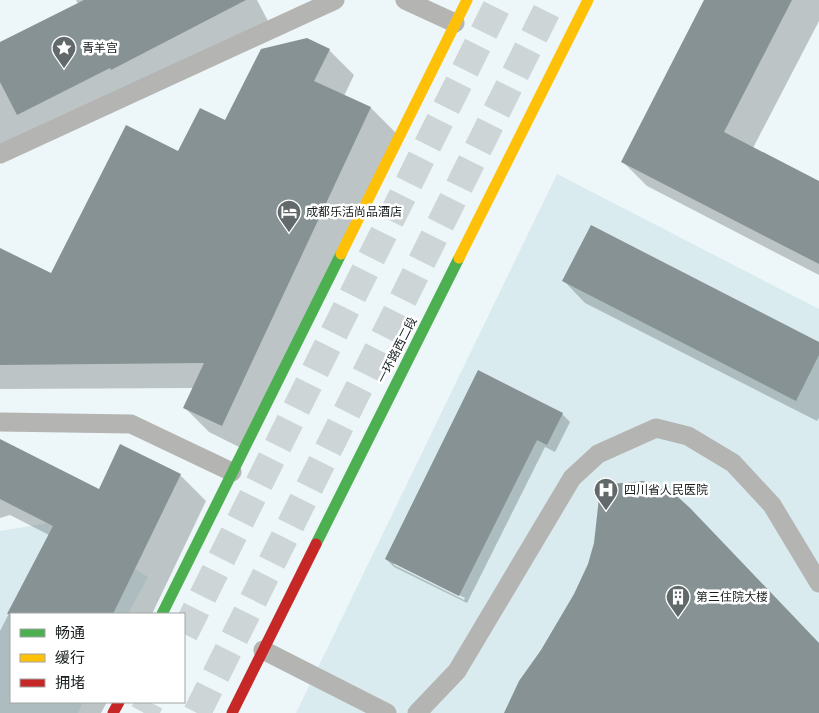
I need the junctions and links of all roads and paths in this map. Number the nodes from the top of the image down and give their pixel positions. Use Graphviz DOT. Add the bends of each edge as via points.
graph roads {
  1 [pos="335,0"];
  2 [pos="405,0"];
  3 [pos="466,0"];
  4 [pos="588,0"];
  5 [pos="455,23"];
  6 [pos="0,154"];
  7 [pos="0,422"];
  8 [pos="232,472"];
  9 [pos="819,583"];
  10 [pos="162,613"];
  11 [pos="263,650"];
  12 [pos="232,713"];
  13 [pos="387,713"];
  14 [pos="417,713"];
  1 -- 6 [label="lane"];
  2 -- 5 [label="lane"];
  3 -- 5 [label="main road"];
  4 -- 11 [label="main road, 一环路西二段"];
  5 -- 8 [label="main road"];
  7 -- 8 [label="lane" via="131,424"];
  8 -- 10 [label="main road"];
  9 -- 14 [label="lane" via="772,504 733,463 688,436 656,428 598,454 572,478 457,671"];
  11 -- 12 [label="main road, 一环路西二段"];
  11 -- 13 [label="lane"];
}
